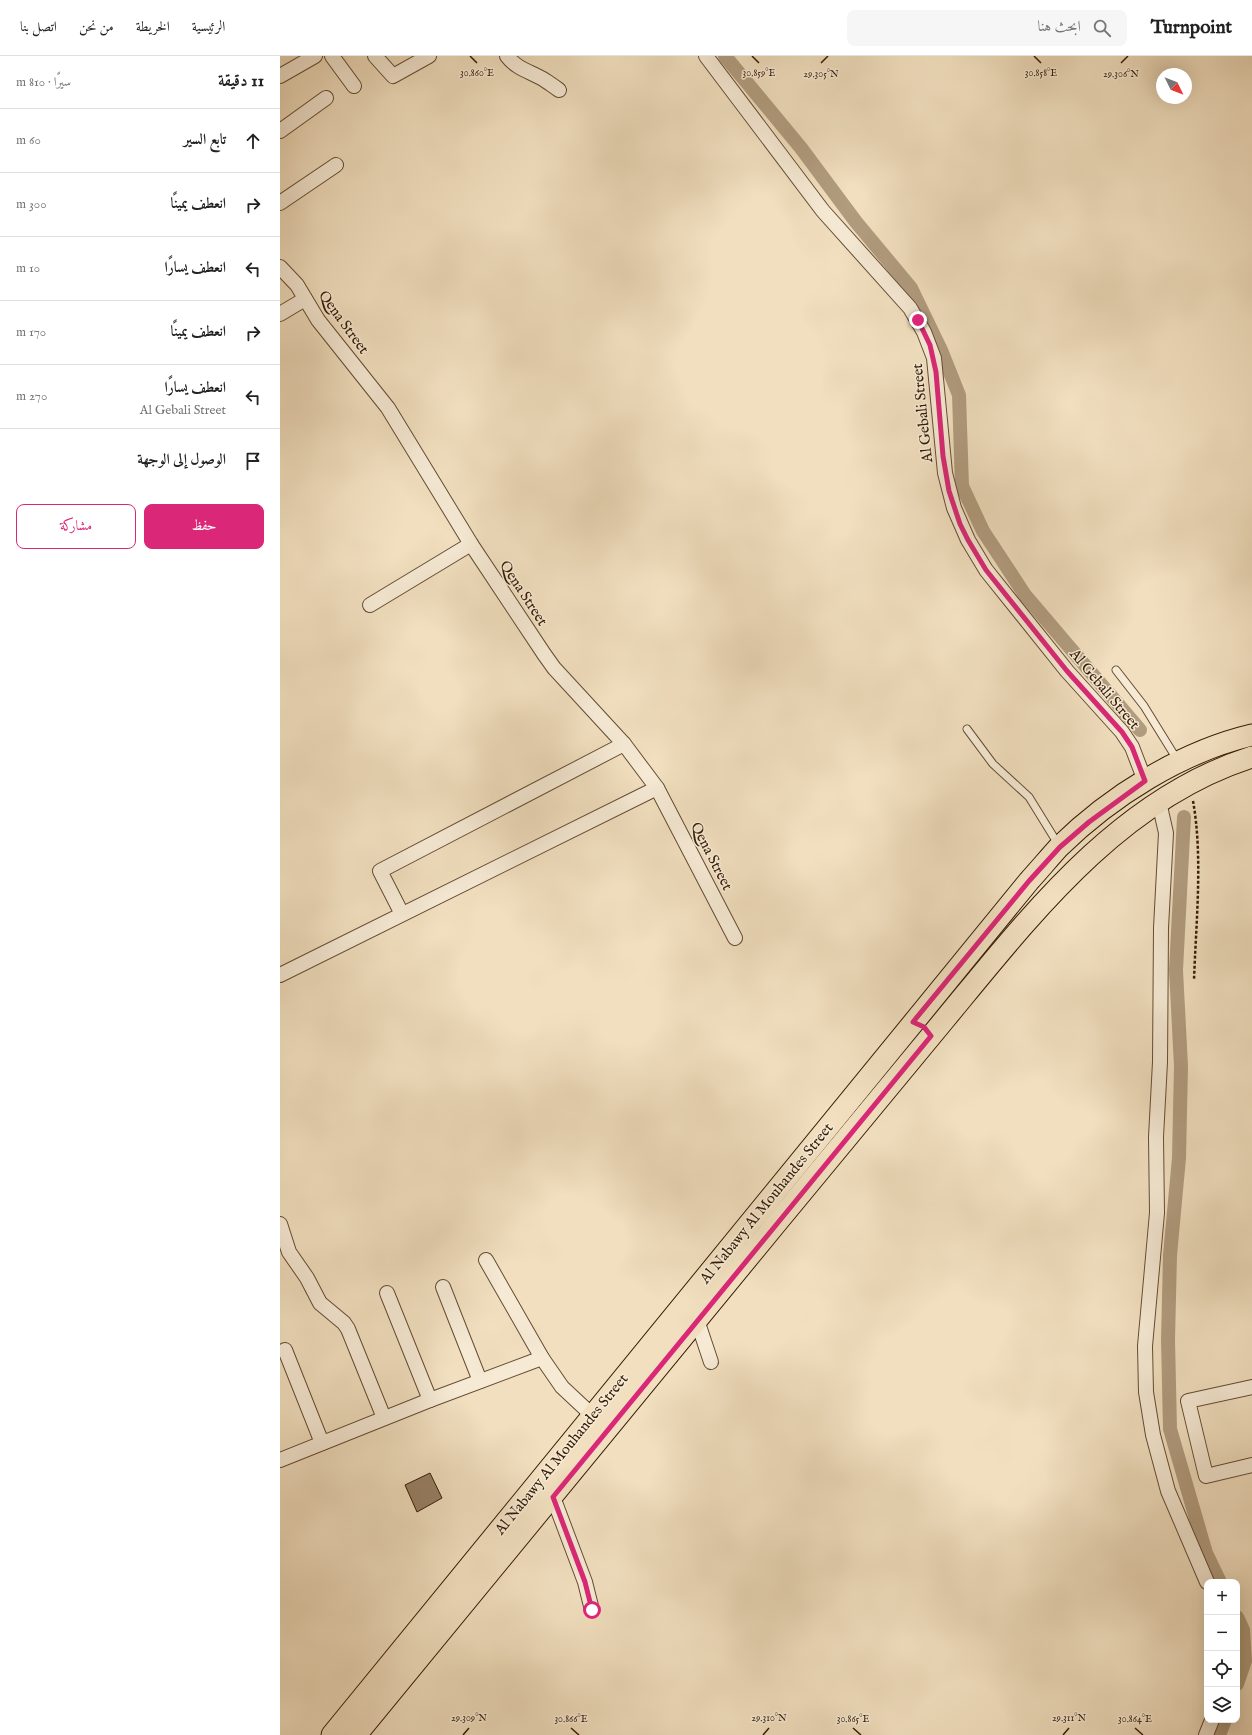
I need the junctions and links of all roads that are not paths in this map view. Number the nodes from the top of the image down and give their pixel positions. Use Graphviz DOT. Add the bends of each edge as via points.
graph roads {
  1 [pos="315,56"];
  2 [pos="332,56"];
  3 [pos="375,56"];
  4 [pos="429,56"];
  5 [pos="507,56"];
  6 [pos="706,56"];
  7 [pos="280,76"];
  8 [pos="354,86"];
  9 [pos="559,90"];
  10 [pos="326,98"];
  11 [pos="280,131"];
  12 [pos="336,165"];
  13 [pos="280,203"];
  14 [pos="280,267"];
  15 [pos="305,299"];
  16 [pos="280,314"];
  17 [pos="471,544"];
  18 [pos="370,605"];
  19 [pos="1116,670"];
  20 [pos="967,729"];
  21 [pos="1252,735"];
  22 [pos="624,744"];
  23 [pos="1252,757"];
  24 [pos="1179,763"];
  25 [pos="1145,781"];
  26 [pos="657,788"];
  27 [pos="1159,802"];
  28 [pos="1060,847"];
  29 [pos="402,914"];
  30 [pos="735,938"];
  31 [pos="280,975"];
  32 [pos="937,993"];
  33 [pos="954,1007"];
  34 [pos="913,1022"];
  35 [pos="931,1036"];
  36 [pos="280,1224"];
  37 [pos="486,1260"];
  38 [pos="443,1287"];
  39 [pos="387,1294"];
  40 [pos="697,1320"];
  41 [pos="285,1350"];
  42 [pos="542,1358"];
  43 [pos="711,1362"];
  44 [pos="480,1381"];
  45 [pos="1252,1387"];
  46 [pos="430,1400"];
  47 [pos="593,1416"];
  48 [pos="384,1418"];
  49 [pos="322,1442"];
  50 [pos="280,1460"];
  51 [pos="1252,1465"];
  52 [pos="553,1497"];
  53 [pos="1206,1579"];
  54 [pos="592,1610"];
  55 [pos="1211,1723"];
  56 [pos="332,1735"];
  57 [pos="356,1735"];
  58 [pos="1206,1735"];
  1 -- 7 [label="street"];
  2 -- 8 [label="street"];
  3 -- 4 [label="street" via="393,76"];
  5 -- 9 [label="street" via="522,70"];
  6 -- 25 [label="street, Al Gebali Street" via="823,210 918,320 930,345 936,372 943,456 949,491 960,524 986,570 1063,665 1122,732 1132,747"];
  10 -- 11 [label="street"];
  12 -- 13 [label="street"];
  14 -- 15 [label="street, Qena Street" via="297,285"];
  15 -- 16 [label="street"];
  15 -- 17 [label="street, Qena Street" via="318,320 391,413"];
  17 -- 18 [label="street"];
  17 -- 22 [label="street, Qena Street" via="549,661"];
  19 -- 24 [label="lane" via="1144,706"];
  20 -- 28 [label="lane" via="993,764 1029,797"];
  21 -- 24 [label="main road, Al Nabawy Al Mouhandes Street" via="1219,745"];
  22 -- 26 [label="street, Qena Street"];
  22 -- 29 [label="street" via="380,871"];
  23 -- 27 [label="main road, Al Nabawy Al Mouhandes Street" via="1189,783"];
  24 -- 25 [label="main road, Al Nabawy Al Mouhandes Street"];
  25 -- 28 [label="main road, Al Nabawy Al Mouhandes Street" via="1095,817"];
  26 -- 29 [label="street"];
  26 -- 30 [label="street, Qena Street"];
  27 -- 33 [label="main road, Al Nabawy Al Mouhandes Street" via="1137,816 1087,858 1038,908"];
  27 -- 53 [label="street" via="1166,833 1156,1137 1157,1213 1144,1346 1146,1392 1153,1435 1168,1491"];
  28 -- 32 [label="main road, Al Nabawy Al Mouhandes Street"];
  29 -- 31 [label="street"];
  32 -- 33 [label="main road" via="943,1003"];
  32 -- 34 [label="main road, Al Nabawy Al Mouhandes Street"];
  33 -- 35 [label="main road, Al Nabawy Al Mouhandes Street"];
  34 -- 35 [label="main road" via="924,1027"];
  34 -- 47 [label="main road, Al Nabawy Al Mouhandes Street"];
  35 -- 40 [label="main road, Al Nabawy Al Mouhandes Street"];
  36 -- 48 [label="street" via="289,1252 308,1278 320,1302 348,1329"];
  37 -- 42 [label="street"];
  38 -- 44 [label="street"];
  39 -- 46 [label="street"];
  40 -- 43 [label="street"];
  40 -- 52 [label="main road, Al Nabawy Al Mouhandes Street"];
  41 -- 49 [label="street"];
  42 -- 44 [label="street"];
  42 -- 47 [label="street" via="562,1387"];
  44 -- 46 [label="street"];
  45 -- 51 [label="street" via="1188,1402 1206,1476"];
  46 -- 48 [label="street"];
  47 -- 56 [label="main road, Al Nabawy Al Mouhandes Street"];
  48 -- 49 [label="street"];
  49 -- 50 [label="street"];
  52 -- 54 [label="street" via="585,1582"];
  52 -- 57 [label="main road, Al Nabawy Al Mouhandes Street"];
  55 -- 58 [label="street"];
}
